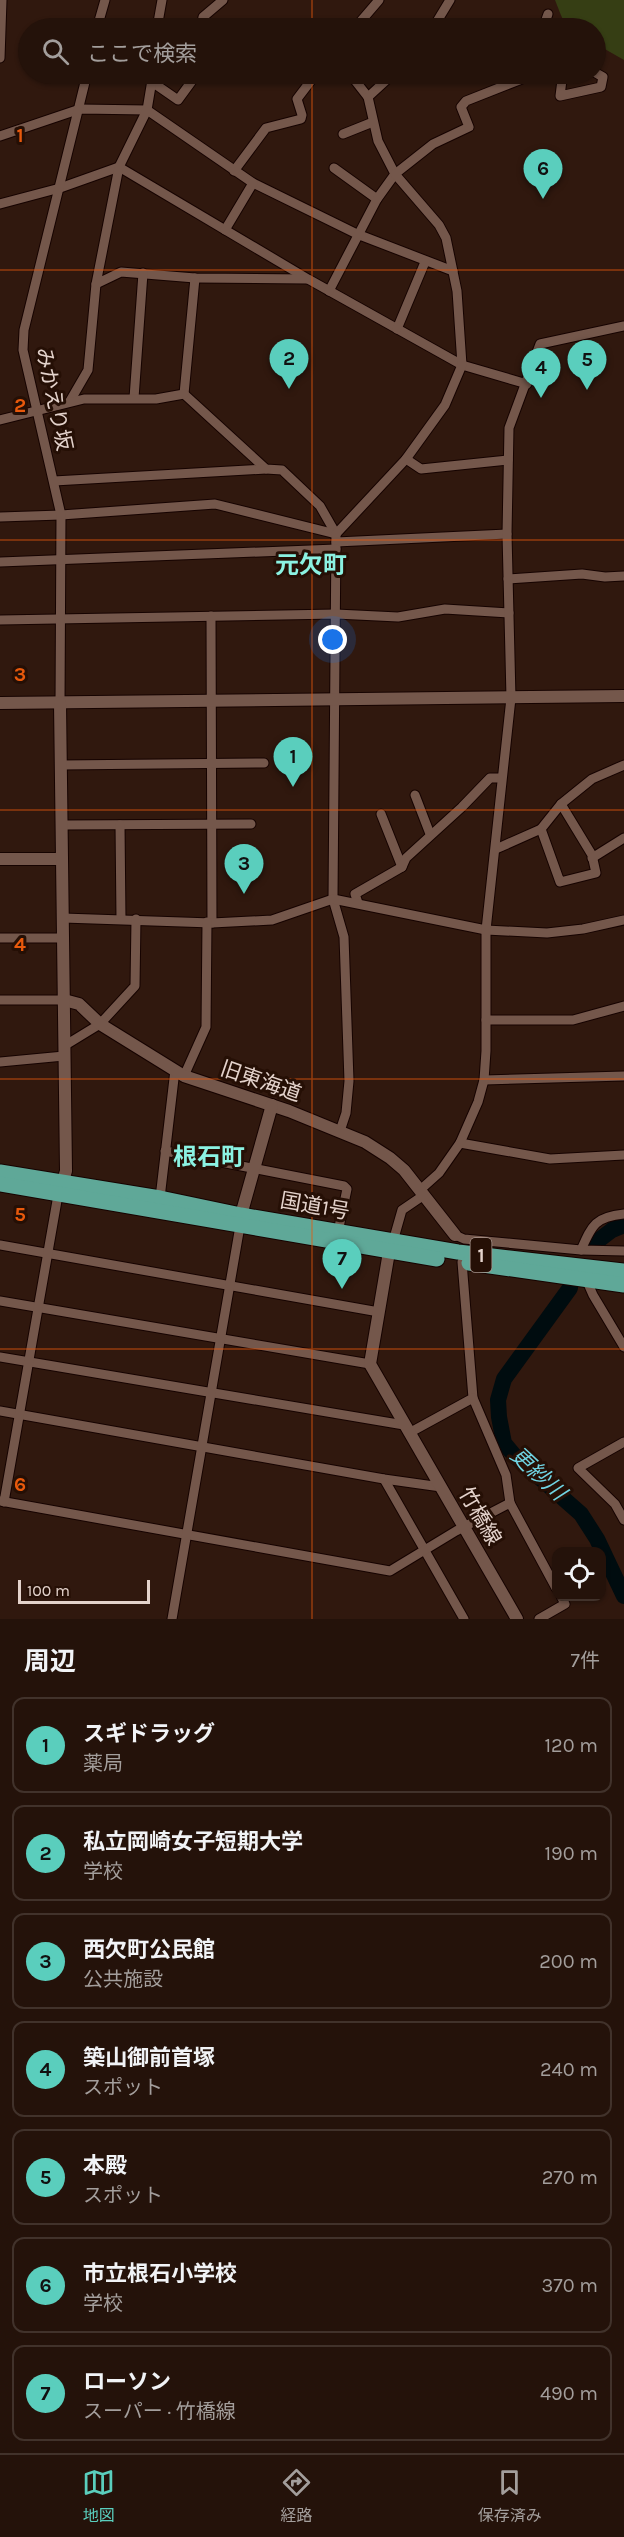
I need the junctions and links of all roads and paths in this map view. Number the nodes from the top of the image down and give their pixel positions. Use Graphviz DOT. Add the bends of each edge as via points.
graph roads {
  1 [pos="2,0"];
  2 [pos="105,0"];
  3 [pos="162,0"];
  4 [pos="223,0"];
  5 [pos="379,0"];
  6 [pos="450,0"];
  7 [pos="548,14"];
  8 [pos="100,18"];
  9 [pos="159,18"];
  10 [pos="203,18"];
  11 [pos="364,18"];
  12 [pos="440,18"];
  13 [pos="547,18"];
  14 [pos="0,58"];
  15 [pos="85,84"];
  16 [pos="152,84"];
  17 [pos="161,84"];
  18 [pos="190,84"];
  19 [pos="308,84"];
  20 [pos="358,84"];
  21 [pos="382,84"];
  22 [pos="506,84"];
  23 [pos="563,84"];
  24 [pos="602,84"];
  25 [pos="368,97"];
  26 [pos="80,109"];
  27 [pos="147,110"];
  28 [pos="373,122"];
  29 [pos="343,134"];
  30 [pos="0,136"];
  31 [pos="119,167"];
  32 [pos="334,168"];
  33 [pos="234,171"];
  34 [pos="395,174"];
  35 [pos="253,183"];
  36 [pos="60,188"];
  37 [pos="377,199"];
  38 [pos="0,204"];
  39 [pos="225,230"];
  40 [pos="357,234"];
  41 [pos="425,262"];
  42 [pos="453,271"];
  43 [pos="143,273"];
  44 [pos="195,278"];
  45 [pos="308,279"];
  46 [pos="96,284"];
  47 [pos="329,291"];
  48 [pos="624,326"];
  49 [pos="397,329"];
  50 [pos="462,365"];
  51 [pos="527,384"];
  52 [pos="184,394"];
  53 [pos="134,398"];
  54 [pos="70,401"];
  55 [pos="39,411"];
  56 [pos="0,420"];
  57 [pos="406,459"];
  58 [pos="508,460"];
  59 [pos="266,469"];
  60 [pos="54,481"];
  61 [pos="61,515"];
  62 [pos="0,517"];
  63 [pos="507,534"];
  64 [pos="336,542"];
  65 [pos="60,558"];
  66 [pos="0,562"];
  67 [pos="624,576"];
  68 [pos="508,579"];
  69 [pos="509,613"];
  70 [pos="336,614"];
  71 [pos="211,615"];
  72 [pos="61,618"];
  73 [pos="0,620"];
  74 [pos="624,696"];
  75 [pos="511,698"];
  76 [pos="335,699"];
  77 [pos="211,702"];
  78 [pos="0,703"];
  79 [pos="60,703"];
  80 [pos="212,764"];
  81 [pos="264,764"];
  82 [pos="61,765"];
  83 [pos="624,765"];
  84 [pos="501,778"];
  85 [pos="415,795"];
  86 [pos="561,804"];
  87 [pos="381,814"];
  88 [pos="212,824"];
  89 [pos="251,824"];
  90 [pos="62,825"];
  91 [pos="120,825"];
  92 [pos="541,829"];
  93 [pos="430,834"];
  94 [pos="624,838"];
  95 [pos="496,849"];
  96 [pos="592,858"];
  97 [pos="0,859"];
  98 [pos="62,859"];
  99 [pos="402,867"];
  100 [pos="333,899"];
  101 [pos="357,903"];
  102 [pos="63,918"];
  103 [pos="121,919"];
  104 [pos="136,919"];
  105 [pos="624,920"];
  106 [pos="209,923"];
  107 [pos="486,930"];
  108 [pos="0,938"];
  109 [pos="63,938"];
  110 [pos="64,999"];
  111 [pos="0,1000"];
  112 [pos="624,1006"];
  113 [pos="486,1020"];
  114 [pos="100,1024"];
  115 [pos="64,1051"];
  116 [pos="0,1062"];
  117 [pos="180,1073"];
  118 [pos="624,1076"];
  119 [pos="484,1080"];
  120 [pos="272,1105"];
  121 [pos="340,1131"];
  122 [pos="460,1143"];
  123 [pos="165,1151"];
  124 [pos="624,1155"];
  125 [pos="253,1169"];
  126 [pos="0,1172"];
  127 [pos="0,1184"];
  128 [pos="61,1188"];
  129 [pos="422,1192"];
  130 [pos="160,1197"];
  131 [pos="624,1214"];
  132 [pos="241,1220"];
  133 [pos="338,1232"];
  134 [pos="455,1235"];
  135 [pos="0,1245"];
  136 [pos="391,1247"];
  137 [pos="581,1250"];
  138 [pos="623,1251"];
  139 [pos="48,1253"];
  140 [pos="462,1262"];
  141 [pos="623,1278"];
  142 [pos="586,1279"];
  143 [pos="230,1285"];
  144 [pos="0,1301"];
  145 [pos="39,1308"];
  146 [pos="379,1312"];
  147 [pos="220,1338"];
  148 [pos="624,1347"];
  149 [pos="0,1357"];
  150 [pos="29,1363"];
  151 [pos="370,1364"];
  152 [pos="211,1393"];
  153 [pos="473,1398"];
  154 [pos="0,1412"];
  155 [pos="20,1415"];
  156 [pos="407,1429"];
  157 [pos="624,1442"];
  158 [pos="202,1446"];
  159 [pos="384,1479"];
  160 [pos="441,1487"];
  161 [pos="624,1498"];
  162 [pos="2,1501"];
  163 [pos="510,1503"];
  164 [pos="615,1504"];
  165 [pos="624,1520"];
  166 [pos="464,1527"];
  167 [pos="188,1534"];
  168 [pos="424,1551"];
  169 [pos="552,1581"];
  170 [pos="564,1601"];
  171 [pos="172,1619"];
  172 [pos="464,1619"];
  173 [pos="517,1619"];
  174 [pos="538,1619"];
  1 -- 14 [label="street"];
  2 -- 8 [label="street"];
  3 -- 9 [label="street"];
  4 -- 10 [label="street"];
  5 -- 11 [label="street"];
  6 -- 12 [label="street"];
  7 -- 13 [label="street"];
  15 -- 26 [label="street, みかえり坂"];
  16 -- 27 [label="street"];
  17 -- 18 [label="street" via="178,100"];
  19 -- 33 [label="street" via="297,99 301,119 266,129"];
  20 -- 25 [label="street"];
  21 -- 25 [label="street"];
  22 -- 34 [label="street" via="466,101 461,107 468,127 433,144"];
  23 -- 24 [label="street" via="560,96"];
  25 -- 28 [label="street"];
  26 -- 27 [label="street"];
  26 -- 30 [label="street"];
  26 -- 36 [label="street, みかえり坂"];
  27 -- 31 [label="street"];
  27 -- 33 [label="street"];
  28 -- 29 [label="street"];
  28 -- 34 [label="street"];
  31 -- 36 [label="street"];
  31 -- 39 [label="street"];
  31 -- 46 [label="street"];
  32 -- 37 [label="street"];
  33 -- 35 [label="street"];
  34 -- 37 [label="street"];
  34 -- 42 [label="street" via="439,225"];
  35 -- 39 [label="street"];
  35 -- 40 [label="street"];
  36 -- 38 [label="street"];
  36 -- 55 [label="street, みかえり坂" via="24,330 23,351"];
  37 -- 40 [label="street"];
  39 -- 45 [label="street"];
  40 -- 41 [label="street"];
  40 -- 47 [label="street"];
  41 -- 42 [label="street"];
  41 -- 49 [label="street"];
  42 -- 50 [label="street"];
  43 -- 44 [label="street"];
  43 -- 46 [label="street" via="121,272"];
  43 -- 53 [label="street"];
  44 -- 45 [label="street"];
  44 -- 52 [label="street"];
  45 -- 47 [label="street"];
  46 -- 54 [label="street" via="88,370"];
  47 -- 49 [label="street"];
  48 -- 51 [label="street" via="540,344"];
  49 -- 50 [label="street"];
  50 -- 51 [label="street"];
  50 -- 57 [label="street" via="445,405"];
  51 -- 58 [label="street" via="509,428"];
  52 -- 53 [label="street"];
  52 -- 59 [label="street"];
  53 -- 54 [label="street"];
  54 -- 55 [label="street"];
  55 -- 56 [label="street"];
  55 -- 60 [label="street, みかえり坂"];
  57 -- 58 [label="street" via="421,469"];
  57 -- 64 [label="street"];
  58 -- 63 [label="street"];
  59 -- 60 [label="street"];
  59 -- 64 [label="street" via="282,471 320,506"];
  60 -- 61 [label="street, みかえり坂"];
  61 -- 62 [label="street"];
  61 -- 64 [label="street" via="215,504"];
  61 -- 65 [label="street, みかえり坂"];
  63 -- 64 [label="street"];
  63 -- 68 [label="street"];
  64 -- 65 [label="street"];
  64 -- 70 [label="street"];
  65 -- 66 [label="street"];
  65 -- 72 [label="street, みかえり坂"];
  67 -- 68 [label="street" via="582,574"];
  68 -- 69 [label="street"];
  69 -- 70 [label="street" via="445,609 398,617"];
  69 -- 75 [label="street"];
  70 -- 71 [label="street"];
  70 -- 76 [label="street"];
  71 -- 72 [label="street"];
  71 -- 77 [label="street"];
  72 -- 73 [label="street"];
  72 -- 79 [label="street, みかえり坂"];
  74 -- 75 [label="street"];
  75 -- 76 [label="street"];
  75 -- 84 [label="street"];
  76 -- 77 [label="street"];
  76 -- 100 [label="street"];
  77 -- 79 [label="street"];
  77 -- 80 [label="street"];
  78 -- 79 [label="street"];
  79 -- 82 [label="street"];
  80 -- 81 [label="street"];
  80 -- 82 [label="street"];
  80 -- 88 [label="street"];
  82 -- 90 [label="street"];
  83 -- 86 [label="street" via="592,778"];
  84 -- 93 [label="street" via="490,778"];
  84 -- 95 [label="street"];
  85 -- 93 [label="street"];
  86 -- 92 [label="street"];
  86 -- 96 [label="street"];
  87 -- 99 [label="street"];
  88 -- 89 [label="street"];
  88 -- 91 [label="street"];
  88 -- 106 [label="street"];
  90 -- 91 [label="street"];
  90 -- 98 [label="street"];
  91 -- 103 [label="street"];
  92 -- 95 [label="street"];
  92 -- 96 [label="street" via="560,882 596,873"];
  93 -- 99 [label="street"];
  94 -- 96 [label="street"];
  95 -- 107 [label="street"];
  97 -- 98 [label="street"];
  98 -- 102 [label="street"];
  99 -- 101 [label="street" via="355,894"];
  100 -- 101 [label="street"];
  100 -- 106 [label="street" via="273,920"];
  100 -- 121 [label="street" via="344,937 348,1070 346,1113"];
  101 -- 107 [label="street"];
  102 -- 103 [label="street"];
  102 -- 109 [label="street"];
  103 -- 104 [label="street"];
  104 -- 106 [label="street"];
  104 -- 114 [label="street" via="135,986"];
  105 -- 107 [label="street" via="547,933"];
  106 -- 117 [label="street" via="206,1026"];
  107 -- 113 [label="street"];
  108 -- 109 [label="street"];
  109 -- 110 [label="street"];
  110 -- 111 [label="street"];
  110 -- 114 [label="street, 旧東海道" via="79,1004"];
  110 -- 115 [label="street"];
  112 -- 113 [label="street" via="573,1020"];
  113 -- 119 [label="street"];
  114 -- 115 [label="street"];
  114 -- 117 [label="street, 旧東海道"];
  115 -- 116 [label="street"];
  115 -- 128 [label="street" via="66,1171"];
  117 -- 120 [label="street, 旧東海道"];
  117 -- 123 [label="street"];
  118 -- 119 [label="street"];
  119 -- 122 [label="street"];
  120 -- 121 [label="street, 旧東海道"];
  120 -- 125 [label="street"];
  121 -- 129 [label="street, 旧東海道" via="390,1158"];
  122 -- 124 [label="street" via="550,1160"];
  122 -- 129 [label="street"];
  123 -- 125 [label="street"];
  123 -- 130 [label="street"];
  125 -- 132 [label="street"];
  125 -- 133 [label="street" via="344,1186 347,1189"];
  126 -- 128 [label="highway, 国道1号 / 1"];
  127 -- 128 [label="highway, 国道1号 / 1"];
  128 -- 130 [label="highway, 国道1号 / 1"];
  128 -- 132 [label="highway, 国道1号 / 1"];
  128 -- 139 [label="street"];
  129 -- 134 [label="street, 旧東海道"];
  129 -- 136 [label="street" via="402,1210"];
  130 -- 132 [label="highway, 国道1号 / 1"];
  131 -- 137 [label="street" via="605,1216 592,1227"];
  132 -- 133 [label="highway, 国道1号 / 1"];
  132 -- 136 [label="highway, 国道1号 / 1"];
  132 -- 143 [label="street"];
  133 -- 136 [label="highway, 国道1号 / 1"];
  134 -- 137 [label="street, 旧東海道"];
  135 -- 139 [label="street"];
  136 -- 140 [label="highway, 国道1号 / 1"];
  136 -- 141 [label="highway, 国道1号 / 1" via="458,1252"];
  136 -- 146 [label="street"];
  137 -- 138 [label="street, 旧東海道"];
  138 -- 141 [label="street"];
  139 -- 143 [label="street"];
  139 -- 145 [label="street"];
  140 -- 142 [label="highway, 国道1号 / 1"];
  140 -- 153 [label="street"];
  141 -- 142 [label="highway, 国道1号 / 1"];
  142 -- 148 [label="street"];
  143 -- 146 [label="street"];
  143 -- 147 [label="street"];
  144 -- 145 [label="street"];
  145 -- 147 [label="street"];
  145 -- 150 [label="street"];
  146 -- 151 [label="street"];
  147 -- 151 [label="street"];
  147 -- 152 [label="street"];
  149 -- 150 [label="street"];
  150 -- 152 [label="street"];
  150 -- 155 [label="street"];
  151 -- 156 [label="street, 竹橋線"];
  152 -- 156 [label="street"];
  152 -- 158 [label="street"];
  153 -- 156 [label="street"];
  153 -- 163 [label="street" via="506,1475"];
  154 -- 155 [label="street"];
  155 -- 158 [label="street"];
  155 -- 162 [label="street"];
  156 -- 160 [label="street, 竹橋線"];
  157 -- 164 [label="street" via="578,1468"];
  158 -- 159 [label="street"];
  158 -- 167 [label="street"];
  159 -- 160 [label="street"];
  159 -- 168 [label="street"];
  160 -- 166 [label="street, 竹橋線"];
  161 -- 164 [label="street"];
  162 -- 167 [label="street"];
  163 -- 166 [label="street"];
  163 -- 169 [label="street"];
  164 -- 165 [label="street"];
  166 -- 168 [label="street"];
  166 -- 173 [label="street, 竹橋線"];
  167 -- 168 [label="street" via="390,1571"];
  167 -- 171 [label="street"];
  168 -- 172 [label="street"];
  170 -- 174 [label="street" via="565,1604"];
}
